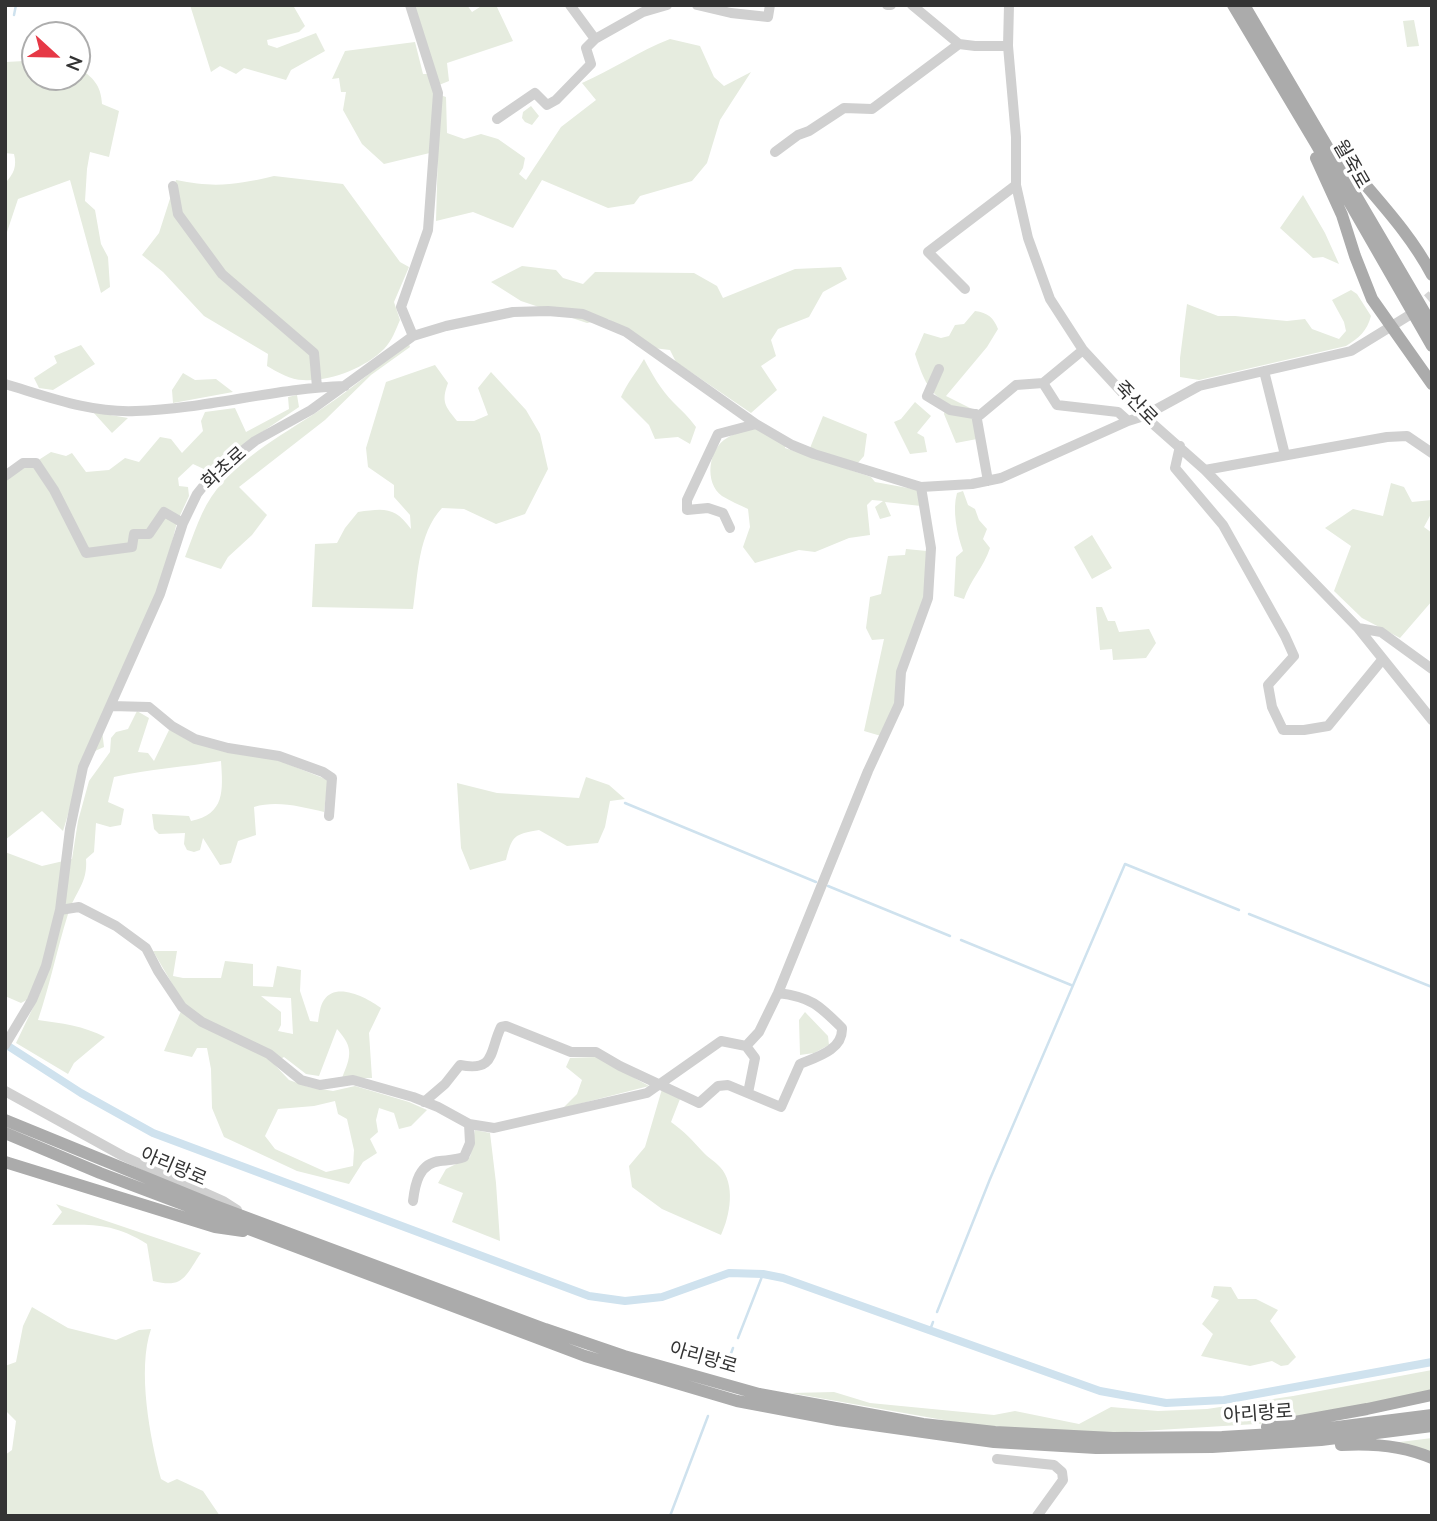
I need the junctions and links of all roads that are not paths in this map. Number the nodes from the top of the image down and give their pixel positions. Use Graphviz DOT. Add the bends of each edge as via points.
graph roads {
  1 [pos="411,5"];
  2 [pos="570,5"];
  3 [pos="667,5"];
  4 [pos="698,5"];
  5 [pos="770,5"];
  6 [pos="912,5"];
  7 [pos="1009,5"];
  8 [pos="1233,5"];
  9 [pos="1244,5"];
  10 [pos="595,39"];
  11 [pos="959,44"];
  12 [pos="1008,46"];
  13 [pos="497,119"];
  14 [pos="1315,124"];
  15 [pos="1316,144"];
  16 [pos="775,152"];
  17 [pos="1016,185"];
  18 [pos="173,186"];
  19 [pos="1432,275"];
  20 [pos="965,289"];
  21 [pos="1408,316"];
  22 [pos="1391,325"];
  23 [pos="1432,325"];
  24 [pos="413,336"];
  25 [pos="1432,346"];
  26 [pos="1083,350"];
  27 [pos="939,369"];
  28 [pos="1264,371"];
  29 [pos="1043,383"];
  30 [pos="5,384"];
  31 [pos="1432,384"];
  32 [pos="345,386"];
  33 [pos="317,387"];
  34 [pos="976,414"];
  35 [pos="1144,416"];
  36 [pos="1128,421"];
  37 [pos="755,424"];
  38 [pos="1180,446"];
  39 [pos="1432,453"];
  40 [pos="1284,455"];
  41 [pos="1205,470"];
  42 [pos="5,476"];
  43 [pos="988,481"];
  44 [pos="921,487"];
  45 [pos="183,523"];
  46 [pos="730,528"];
  47 [pos="1358,628"];
  48 [pos="1382,660"];
  49 [pos="1432,669"];
  50 [pos="111,706"];
  51 [pos="1432,720"];
  52 [pos="328,816"];
  53 [pos="60,911"];
  54 [pos="778,993"];
  55 [pos="8,1041"];
  56 [pos="746,1046"];
  57 [pos="661,1083"];
  58 [pos="5,1091"];
  59 [pos="748,1093"];
  60 [pos="424,1102"];
  61 [pos="5,1119"];
  62 [pos="470,1124"];
  63 [pos="5,1133"];
  64 [pos="5,1162"];
  65 [pos="413,1201"];
  66 [pos="252,1225"];
  67 [pos="1432,1395"];
  68 [pos="1432,1415"];
  69 [pos="1432,1426"];
  70 [pos="1222,1437"];
  71 [pos="1321,1440"];
  72 [pos="1432,1458"];
  73 [pos="997,1459"];
  74 [pos="1037,1516"];
  1 -- 24 [label="street" via="438,93 428,230 401,307"];
  2 -- 10 [label="street"];
  3 -- 10 [label="street" via="643,12"];
  4 -- 5 [label="street" via="768,17"];
  6 -- 11 [label="street"];
  7 -- 12 [label="street, 죽산로"];
  8 -- 15 [label="main road, 월죽로"];
  9 -- 14 [label="main road, 월죽로"];
  10 -- 13 [label="street" via="586,48 591,64 556,100 547,105 535,93"];
  11 -- 12 [label="street"];
  11 -- 16 [label="street" via="872,110 844,108"];
  12 -- 17 [label="street, 죽산로"];
  14 -- 19 [label="main road" via="1326,130 1364,185 1396,218"];
  14 -- 23 [label="main road, 월죽로"];
  15 -- 22 [label="main road" via="1315,156 1342,215 1363,278"];
  15 -- 25 [label="main road, 월죽로"];
  17 -- 20 [label="street" via="928,252"];
  17 -- 26 [label="street, 죽산로" via="1028,238 1050,299"];
  18 -- 33 [label="street" via="178,214 222,274 314,353"];
  21 -- 22 [label="street"];
  22 -- 28 [label="street" via="1351,351"];
  22 -- 31 [label="main road"];
  24 -- 32 [label="street, 화초로"];
  24 -- 37 [label="street, 화초로" via="513,312 583,314 626,332"];
  26 -- 29 [label="street"];
  26 -- 35 [label="street, 죽산로"];
  27 -- 34 [label="street" via="927,396 950,410"];
  28 -- 35 [label="street" via="1199,386"];
  28 -- 40 [label="street"];
  29 -- 34 [label="street" via="1016,385"];
  29 -- 36 [label="street" via="1058,405 1118,412"];
  30 -- 33 [label="street" via="57,401 136,411"];
  32 -- 33 [label="street"];
  32 -- 45 [label="street, 화초로" via="255,441 222,467 197,494"];
  34 -- 43 [label="street"];
  35 -- 36 [label="street"];
  35 -- 38 [label="street, 죽산로"];
  36 -- 43 [label="street"];
  37 -- 44 [label="street, 화초로" via="814,454"];
  37 -- 46 [label="street" via="718,434 687,500 687,510 708,508 723,513"];
  38 -- 41 [label="street, 죽산로"];
  38 -- 48 [label="street" via="1175,468 1223,525 1294,656 1268,685 1283,730 1328,726"];
  39 -- 40 [label="street" via="1408,436"];
  40 -- 41 [label="street"];
  41 -- 47 [label="street, 죽산로"];
  42 -- 45 [label="street" via="23,463 36,463 86,553 132,547 134,534 149,534 164,512"];
  43 -- 44 [label="street"];
  44 -- 54 [label="street" via="931,548 929,598 901,673 899,704"];
  45 -- 50 [label="street, 화초로" via="160,594"];
  47 -- 48 [label="street, 죽산로"];
  47 -- 49 [label="street" via="1381,632"];
  48 -- 51 [label="street, 죽산로"];
  50 -- 52 [label="street" via="149,707 195,739 265,752 323,772 331,778"];
  50 -- 53 [label="street, 화초로" via="83,767"];
  53 -- 55 [label="street, 화초로" via="46,966"];
  53 -- 60 [label="street" via="79,907 116,926 146,948 182,1007 202,1022 269,1054 301,1080 320,1086 353,1080"];
  54 -- 56 [label="street" via="759,1032"];
  54 -- 59 [label="street" via="810,999 843,1033 836,1046 800,1064 780,1107"];
  56 -- 57 [label="street" via="721,1041"];
  56 -- 59 [label="street" via="755,1058"];
  57 -- 59 [label="street" via="699,1103 718,1086"];
  57 -- 60 [label="street" via="596,1052 571,1052 506,1026 501,1027 485,1065 460,1065"];
  57 -- 62 [label="street" via="647,1093 494,1128"];
  58 -- 66 [label="street" via="123,1156 223,1201"];
  60 -- 62 [label="street"];
  61 -- 66 [label="main road, 아리랑로"];
  62 -- 65 [label="street" via="464,1157 424,1167"];
  63 -- 66 [label="main road, 아리랑로"];
  64 -- 66 [label="main road" via="215,1227 236,1232"];
  66 -- 70 [label="main road, 아리랑로" via="624,1356 759,1394 909,1422 995,1432"];
  66 -- 71 [label="main road, 아리랑로" via="585,1356 737,1401 994,1442 1151,1448"];
  67 -- 70 [label="main road" via="1306,1421 1230,1428"];
  68 -- 70 [label="main road, 아리랑로"];
  69 -- 71 [label="main road, 아리랑로"];
  71 -- 72 [label="main road" via="1333,1446 1368,1443"];
  73 -- 74 [label="street" via="1055,1465 1062,1472 1063,1480"];
}
